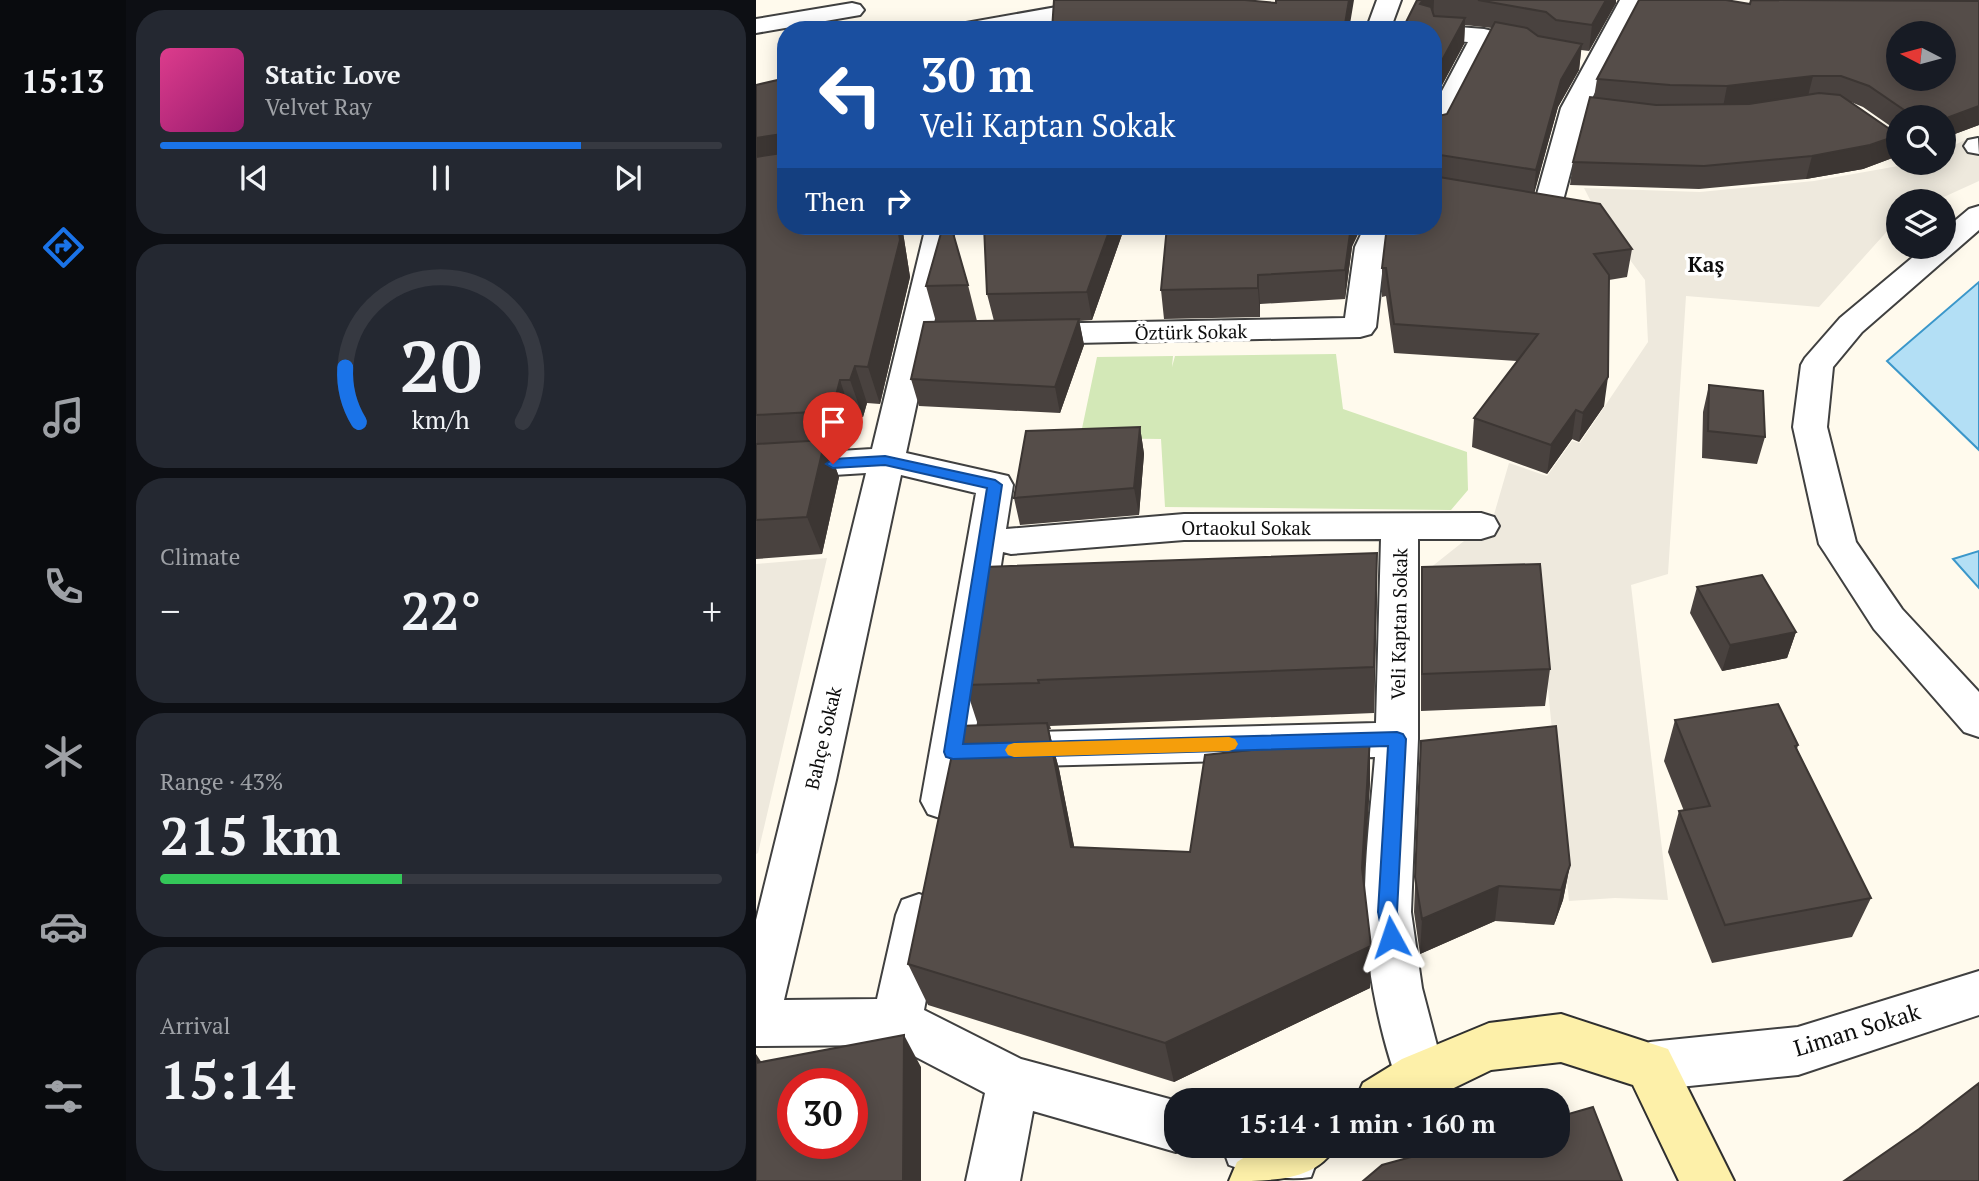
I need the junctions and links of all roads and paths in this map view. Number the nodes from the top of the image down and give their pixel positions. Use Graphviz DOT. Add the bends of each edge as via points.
graph roads {
  1 [pos="1136,0"];
  2 [pos="1389,0"];
  3 [pos="1631,0"];
  4 [pos="852,10"];
  5 [pos="786,21"];
  6 [pos="1017,21"];
  7 [pos="1387,21"];
  8 [pos="777,22"];
  9 [pos="756,26"];
  10 [pos="1442,33"];
  11 [pos="1484,36"];
  12 [pos="1600,63"];
  13 [pos="1442,102"];
  14 [pos="1574,108"];
  15 [pos="1666,118"];
  16 [pos="1547,212"];
  17 [pos="1979,215"];
  18 [pos="939,235"];
  19 [pos="1376,235"];
  20 [pos="1956,235"];
  21 [pos="1928,259"];
  22 [pos="999,335"];
  23 [pos="885,460"];
  24 [pos="756,468"];
  25 [pos="1481,526"];
  26 [pos="1400,528"];
  27 [pos="1011,541"];
  28 [pos="1979,720"];
  29 [pos="1397,739"];
  30 [pos="953,752"];
  31 [pos="1979,993"];
  32 [pos="756,1015"];
  33 [pos="897,1022"];
  34 [pos="756,1023"];
  35 [pos="1650,1066"];
  36 [pos="1013,1081"];
  37 [pos="1400,1088"];
  38 [pos="1164,1123"];
  39 [pos="993,1181"];
  40 [pos="1707,1181"];
  1 -- 6 [label="street"];
  2 -- 7 [label="street"];
  3 -- 12 [label="street"];
  4 -- 5 [label="street"];
  8 -- 9 [label="street"];
  10 -- 11 [label="street"];
  11 -- 12 [label="street" via="1534,46 1545,55"];
  11 -- 13 [label="street"];
  12 -- 14 [label="street"];
  14 -- 15 [label="street"];
  14 -- 16 [label="street"];
  17 -- 20 [label="street"];
  18 -- 23 [label="street, Bahçe Sokak" via="930,335"];
  19 -- 22 [label="street, Öztürk Sokak" via="1370,247 1360,327"];
  21 -- 28 [label="street" via="1851,325 1817,365 1810,427 1838,544 1888,619"];
  23 -- 24 [label="street"];
  23 -- 30 [label="street" via="995,485"];
  23 -- 32 [label="street, Bahçe Sokak"];
  25 -- 26 [label="street, Ortaokul Sokak"];
  26 -- 27 [label="street, Ortaokul Sokak" via="1184,527"];
  26 -- 29 [label="street, Veli Kaptan Sokak"];
  29 -- 30 [label="street"];
  29 -- 37 [label="street, Veli Kaptan Sokak" via="1388,912 1398,988"];
  30 -- 33 [label="street"];
  31 -- 35 [label="street, Liman Sokak" via="1798,1051"];
  33 -- 34 [label="street"];
  33 -- 36 [label="street"];
  35 -- 37 [label="main road" via="1561,1038 1489,1047"];
  35 -- 40 [label="main road"];
  36 -- 38 [label="street"];
  36 -- 39 [label="street"];
}
